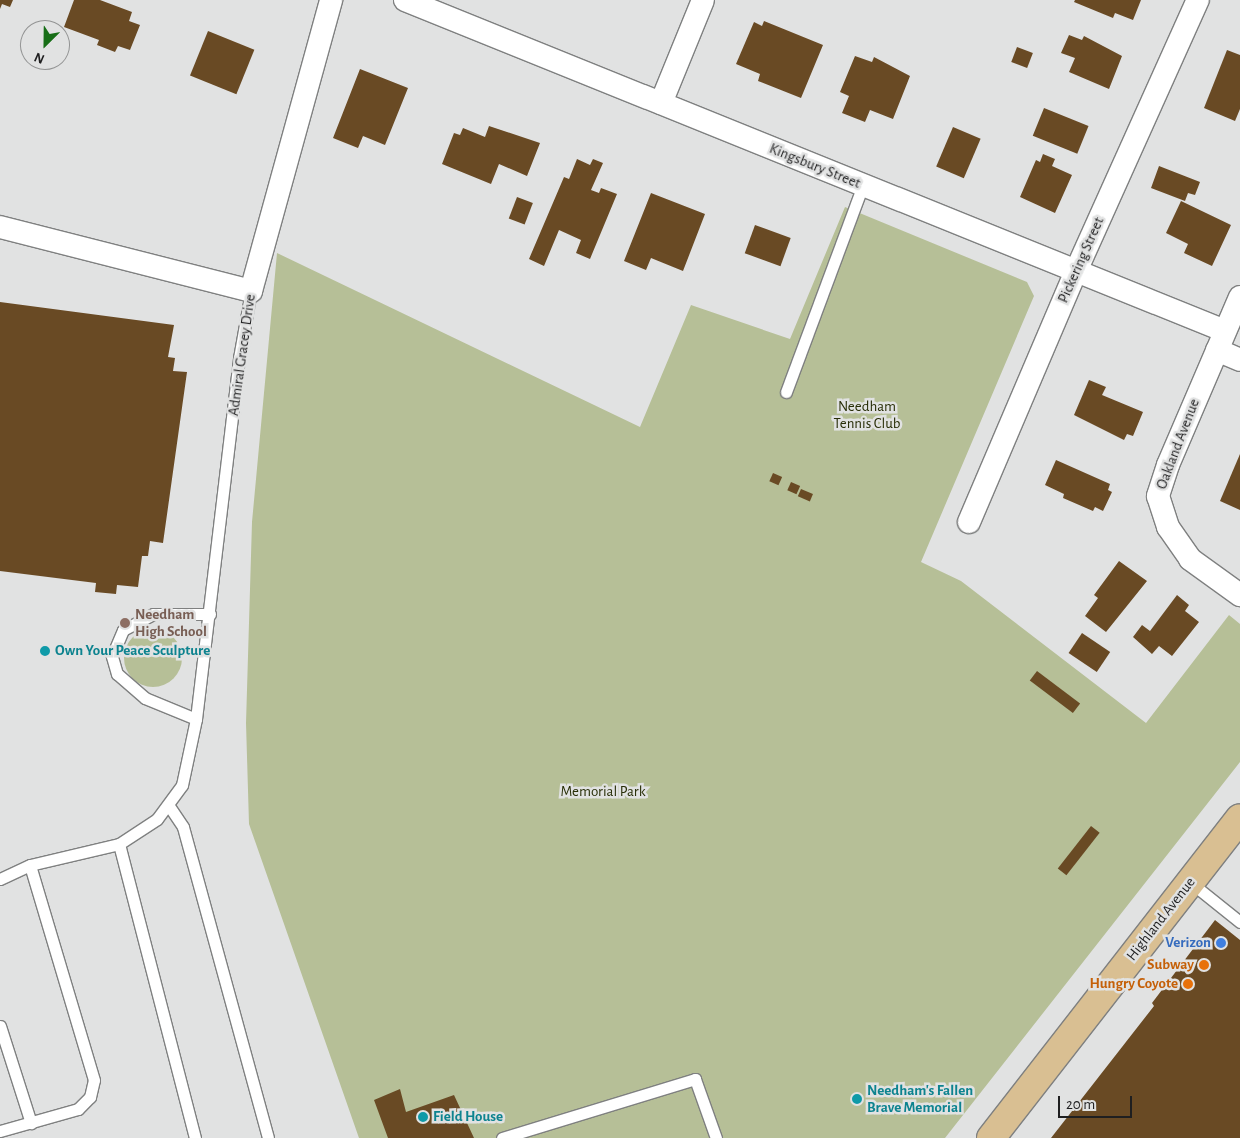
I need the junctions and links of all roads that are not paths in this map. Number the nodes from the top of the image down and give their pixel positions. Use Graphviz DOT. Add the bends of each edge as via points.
graph roads {
  1 [pos="332,0"];
  2 [pos="405,0"];
  3 [pos="703,0"];
  4 [pos="1198,0"];
  5 [pos="661,103"];
  6 [pos="864,185"];
  7 [pos="0,227"];
  8 [pos="1076,271"];
  9 [pos="251,290"];
  10 [pos="1240,297"];
  11 [pos="1221,341"];
  12 [pos="1240,360"];
  13 [pos="786,392"];
  14 [pos="969,522"];
  15 [pos="1237,587"];
  16 [pos="210,614"];
  17 [pos="196,719"];
  18 [pos="169,806"];
  19 [pos="1240,818"];
  20 [pos="119,844"];
  21 [pos="30,865"];
  22 [pos="0,879"];
  23 [pos="1190,882"];
  24 [pos="1240,922"];
  25 [pos="0,1026"];
  26 [pos="4,1061"];
  27 [pos="31,1123"];
  28 [pos="0,1131"];
  29 [pos="999,1132"];
  30 [pos="195,1138"];
  31 [pos="268,1138"];
  32 [pos="502,1138"];
  33 [pos="716,1138"];
  1 -- 9 [label="street, Admiral Gracey Drive"];
  2 -- 5 [label="street, Kingsbury Street"];
  3 -- 5 [label="street"];
  4 -- 8 [label="street, Pickering Street"];
  5 -- 6 [label="street, Kingsbury Street"];
  6 -- 8 [label="street, Kingsbury Street"];
  6 -- 13 [label="lane"];
  7 -- 9 [label="street"];
  8 -- 11 [label="street, Kingsbury Street"];
  8 -- 14 [label="street, Pickering Street"];
  9 -- 16 [label="lane, Admiral Gracey Drive" via="239,358"];
  10 -- 11 [label="street, Oakland Avenue"];
  11 -- 12 [label="street, Kingsbury Street"];
  11 -- 15 [label="street, Oakland Avenue" via="1158,496 1168,527 1190,558"];
  16 -- 17 [label="lane, Admiral Gracey Drive"];
  16 -- 17 [label="lane" via="153,614 123,630 112,656 117,674 145,698"];
  17 -- 18 [label="lane, Admiral Gracey Drive" via="182,785"];
  18 -- 20 [label="lane, Admiral Gracey Drive" via="157,819"];
  18 -- 31 [label="lane" via="183,827"];
  19 -- 23 [label="main road, Highland Avenue"];
  20 -- 21 [label="lane"];
  20 -- 30 [label="lane"];
  21 -- 22 [label="lane"];
  21 -- 27 [label="lane" via="94,1080 90,1097 78,1109"];
  23 -- 24 [label="lane"];
  23 -- 29 [label="main road, Highland Avenue"];
  25 -- 26 [label="lane"];
  26 -- 27 [label="lane"];
  27 -- 28 [label="lane"];
  32 -- 33 [label="lane" via="695,1079"];
}
